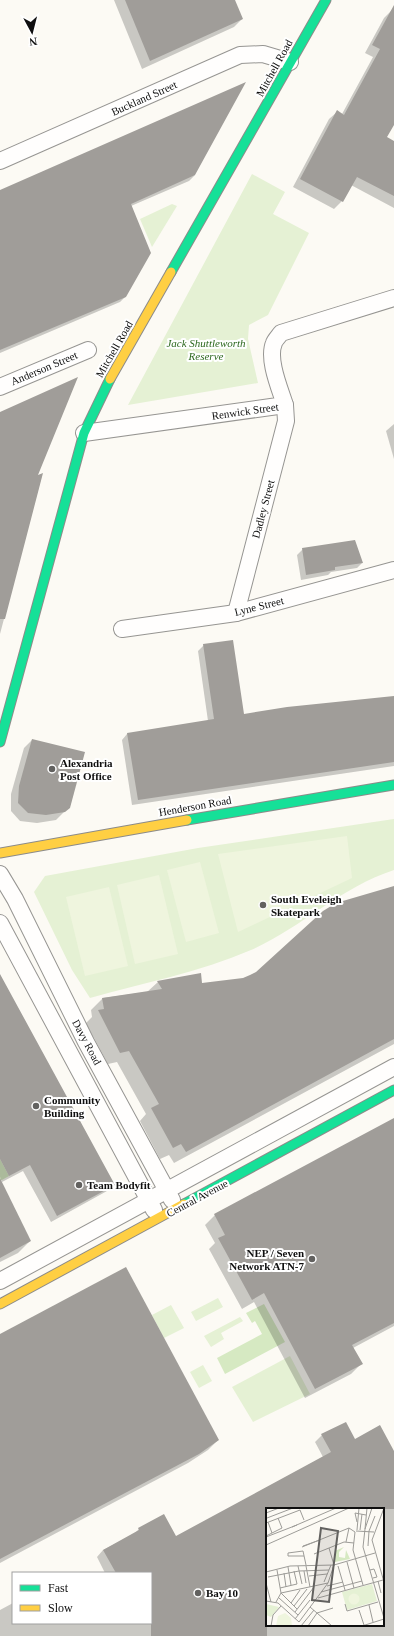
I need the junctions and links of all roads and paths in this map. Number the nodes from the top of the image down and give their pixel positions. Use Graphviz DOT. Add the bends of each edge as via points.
graph roads {
  1 [pos="326,0"];
  2 [pos="290,62"];
  3 [pos="0,161"];
  4 [pos="394,285"];
  5 [pos="389,300"];
  6 [pos="88,350"];
  7 [pos="0,387"];
  8 [pos="285,405"];
  9 [pos="84,433"];
  10 [pos="394,570"];
  11 [pos="236,613"];
  12 [pos="122,629"];
  13 [pos="0,742"];
  14 [pos="394,785"];
  15 [pos="0,853"];
  16 [pos="0,874"];
  17 [pos="0,923"];
  18 [pos="86,1042"];
  19 [pos="69,1051"];
  20 [pos="394,1067"];
  21 [pos="394,1090"];
  22 [pos="167,1191"];
  23 [pos="148,1200"];
  24 [pos="177,1209"];
  25 [pos="158,1219"];
  26 [pos="0,1281"];
  27 [pos="0,1304"];
  1 -- 2 [label="street, Mitchell Road"];
  2 -- 3 [label="street, Buckland Street" via="257,53 240,55"];
  2 -- 9 [label="street, Mitchell Road" via="111,378"];
  4 -- 5 [label="street"];
  5 -- 8 [label="street, Renwick Street" via="282,333 274,343 272,363"];
  6 -- 7 [label="street, Anderson Street"];
  8 -- 9 [label="street, Renwick Street"];
  8 -- 11 [label="street, Dadley Street" via="286,421"];
  9 -- 13 [label="street, Mitchell Road"];
  10 -- 11 [label="street, Lyne Street"];
  11 -- 12 [label="street, Lyne Street"];
  14 -- 15 [label="street, Henderson Road"];
  16 -- 18 [label="street, Davy Road"];
  17 -- 19 [label="street, Davy Road"];
  18 -- 19 [label="street"];
  18 -- 22 [label="street, Davy Road"];
  19 -- 23 [label="street, Davy Road"];
  20 -- 22 [label="street, Central Avenue"];
  21 -- 24 [label="street, Central Avenue"];
  22 -- 23 [label="street, Central Avenue"];
  22 -- 24 [label="street, Davy Road"];
  23 -- 25 [label="street, Davy Road"];
  23 -- 26 [label="street, Central Avenue"];
  24 -- 25 [label="street, Central Avenue"];
  25 -- 27 [label="street, Central Avenue"];
}
